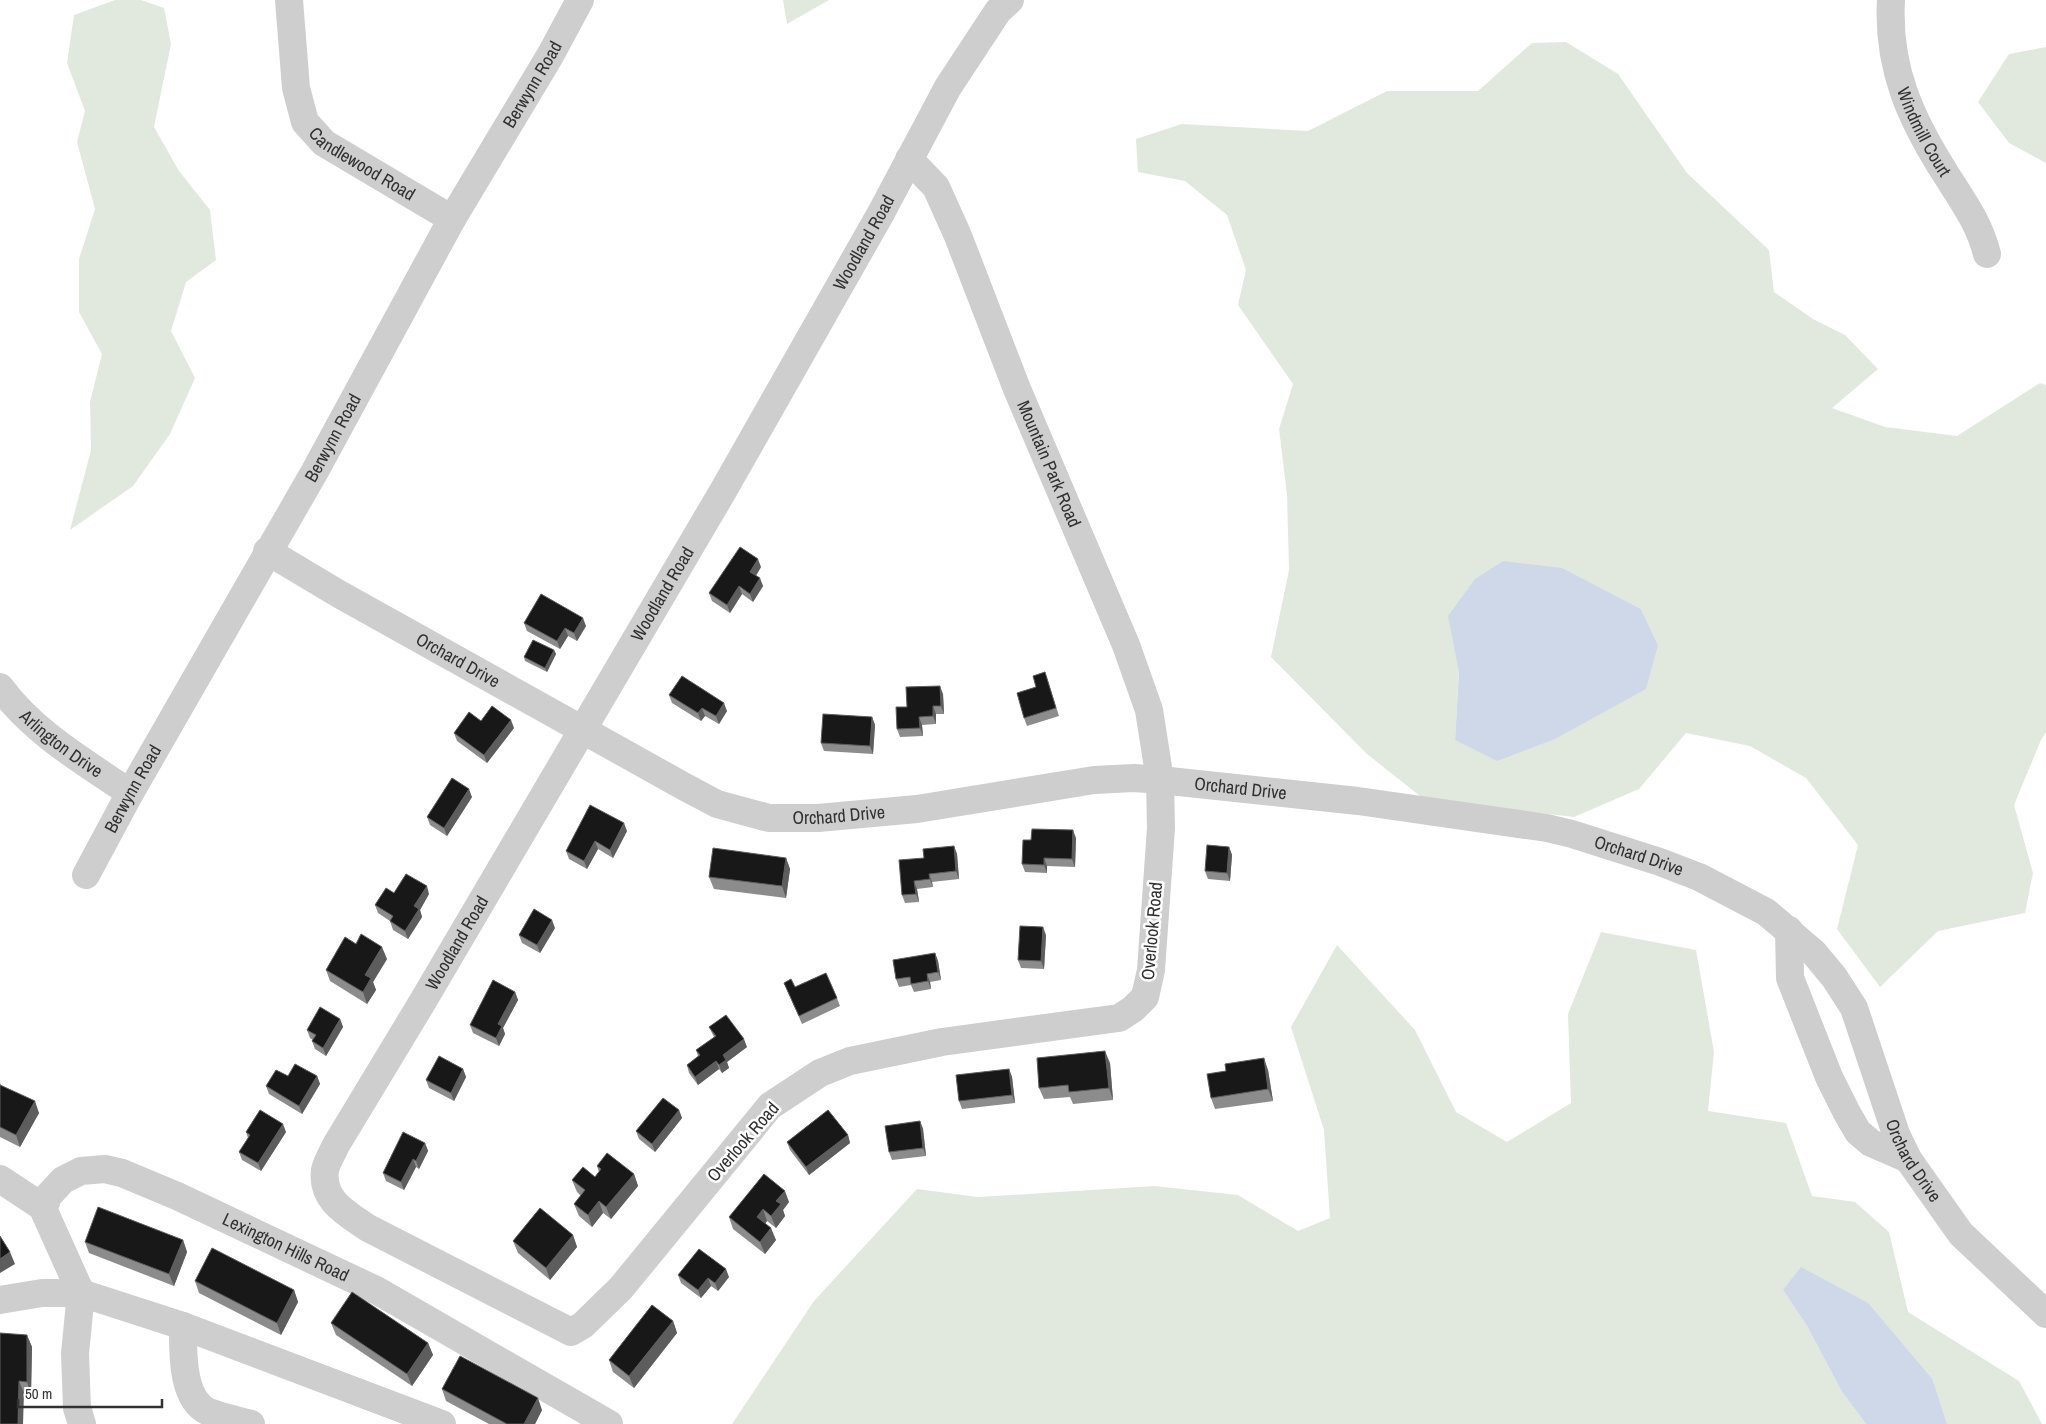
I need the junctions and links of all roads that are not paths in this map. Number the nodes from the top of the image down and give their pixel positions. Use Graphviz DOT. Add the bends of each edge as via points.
graph roads {
  1 [pos="289,0"];
  2 [pos="580,0"];
  3 [pos="1010,0"];
  4 [pos="1891,0"];
  5 [pos="909,159"];
  6 [pos="452,219"];
  7 [pos="1986,254"];
  8 [pos="267,551"];
  9 [pos="0,687"];
  10 [pos="581,730"];
  11 [pos="1160,780"];
  12 [pos="130,793"];
  13 [pos="86,875"];
  14 [pos="1789,930"];
  15 [pos="1908,1159"];
  16 [pos="0,1178"];
  17 [pos="326,1190"];
  18 [pos="44,1208"];
  19 [pos="81,1293"];
  20 [pos="0,1300"];
  21 [pos="2046,1314"];
  22 [pos="183,1326"];
  23 [pos="600,1422"];
  24 [pos="438,1423"];
  25 [pos="82,1424"];
  26 [pos="251,1424"];
  1 -- 6 [label="street, Candlewood Road" via="296,88 305,122 324,143"];
  2 -- 6 [label="street, Berwynn Road"];
  3 -- 5 [label="street, Woodland Road" via="998,11 948,87"];
  4 -- 7 [label="street, Windmill Court" via="1890,22 1898,77 1912,116 1973,216"];
  5 -- 10 [label="street, Woodland Road" via="723,491"];
  5 -- 11 [label="street, Mountain Park Road" via="936,187 958,236 1017,389 1126,645 1149,710"];
  6 -- 8 [label="street, Berwynn Road" via="315,471"];
  8 -- 10 [label="street, Orchard Drive"];
  8 -- 12 [label="street, Berwynn Road"];
  9 -- 12 [label="street, Arlington Drive" via="14,706 49,739"];
  10 -- 11 [label="street, Orchard Drive" via="717,804 769,818 818,818 917,809 1094,780"];
  10 -- 17 [label="street, Woodland Road" via="336,1145 325,1169"];
  11 -- 14 [label="street, Orchard Drive" via="1358,801 1547,828 1699,877 1766,912"];
  11 -- 17 [label="street, Overlook Road" via="1161,828 1151,970 1145,997 1133,1009 1119,1018 942,1042 850,1061 820,1073 770,1106 620,1288 583,1325 571,1332 368,1228 339,1208"];
  12 -- 13 [label="street, Berwynn Road"];
  14 -- 15 [label="street, Orchard Drive" via="1814,953 1854,1008 1896,1134"];
  14 -- 15 [label="street" via="1790,978 1829,1077 1847,1113 1858,1132 1870,1143"];
  15 -- 21 [label="street, Orchard Drive" via="1961,1234"];
  16 -- 18 [label="street"];
  18 -- 19 [label="street"];
  18 -- 23 [label="street, Lexington Hills Road" via="48,1196 63,1180 81,1171 105,1169 122,1173 376,1290"];
  19 -- 20 [label="street" via="42,1293"];
  19 -- 22 [label="street"];
  19 -- 25 [label="street" via="75,1353 77,1408"];
  22 -- 24 [label="street"];
  22 -- 26 [label="street" via="182,1361 192,1396 207,1411"];
}
